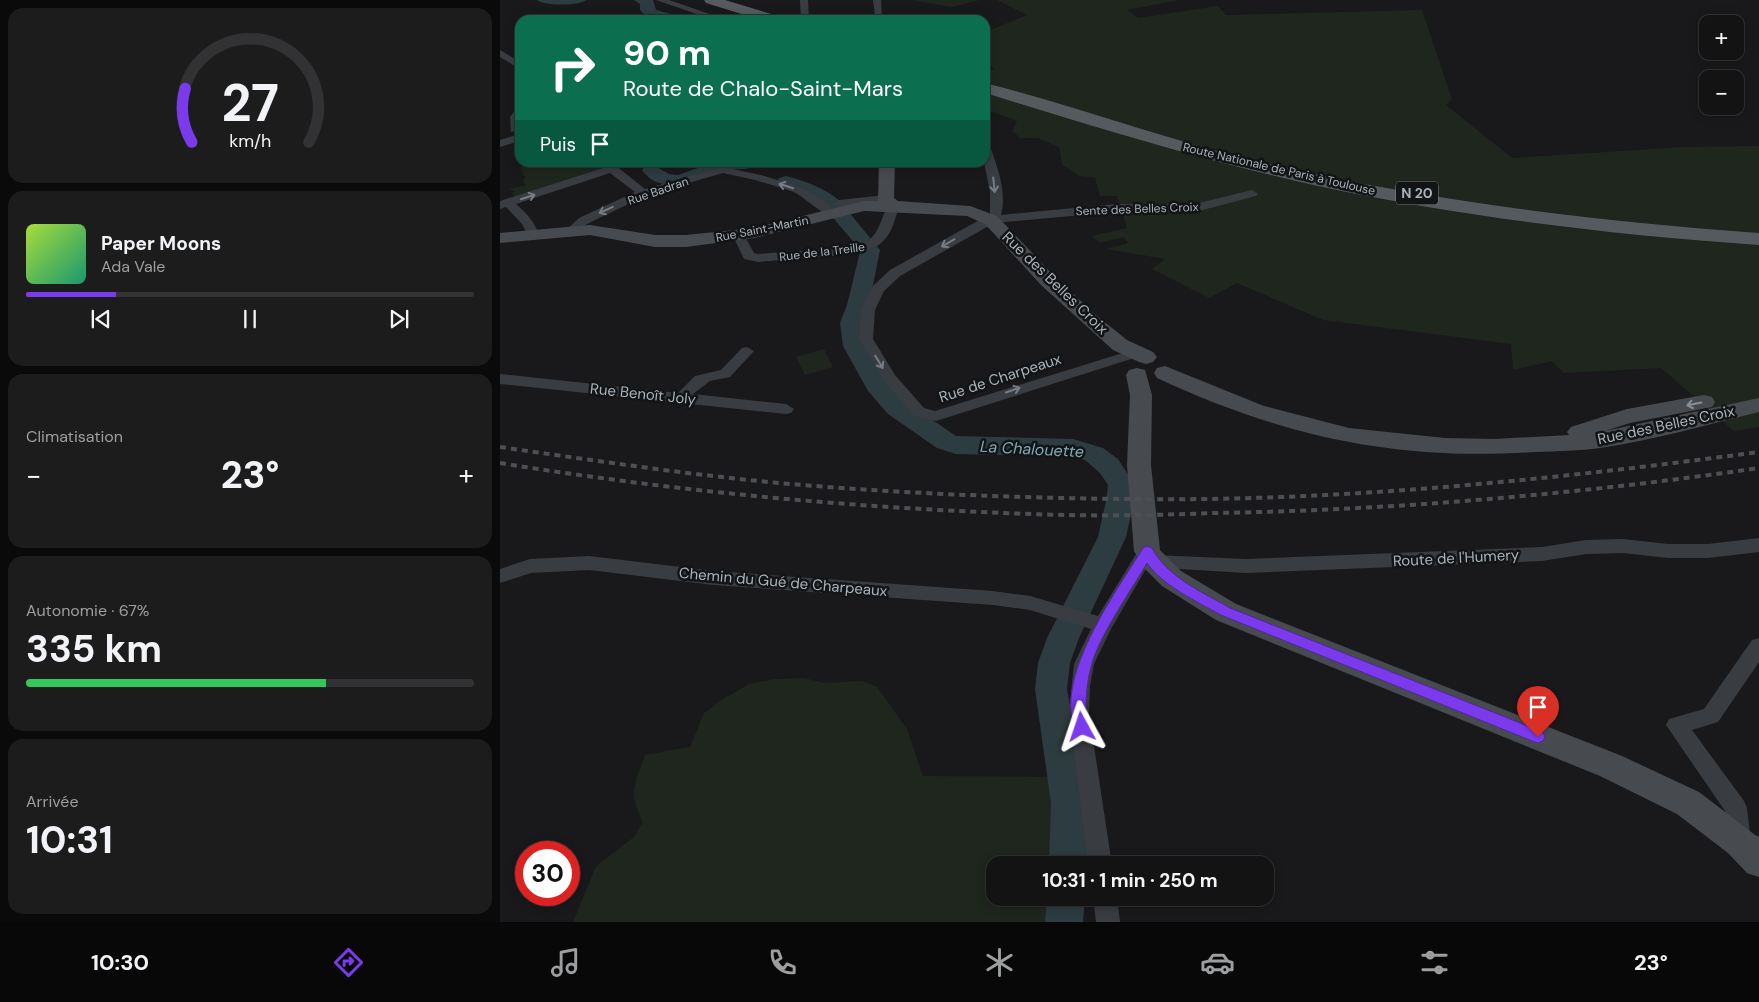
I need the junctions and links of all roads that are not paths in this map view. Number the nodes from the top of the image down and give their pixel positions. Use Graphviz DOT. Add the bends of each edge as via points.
graph roads {
  1 [pos="660,0"];
  2 [pos="692,0"];
  3 [pos="711,0"];
  4 [pos="804,0"];
  5 [pos="877,0"];
  6 [pos="707,15"];
  7 [pos="741,15"];
  8 [pos="760,15"];
  9 [pos="805,15"];
  10 [pos="880,15"];
  11 [pos="500,53"];
  12 [pos="515,57"];
  13 [pos="509,59"];
  14 [pos="515,63"];
  15 [pos="990,83"];
  16 [pos="990,89"];
  17 [pos="500,132"];
  18 [pos="515,133"];
  19 [pos="515,135"];
  20 [pos="500,144"];
  21 [pos="990,164"];
  22 [pos="604,167"];
  23 [pos="608,167"];
  24 [pos="718,167"];
  25 [pos="730,167"];
  26 [pos="887,167"];
  27 [pos="643,193"];
  28 [pos="1252,194"];
  29 [pos="889,202"];
  30 [pos="504,204"];
  31 [pos="836,210"];
  32 [pos="990,220"];
  33 [pos="571,231"];
  34 [pos="1759,232"];
  35 [pos="533,235"];
  36 [pos="739,236"];
  37 [pos="500,238"];
  38 [pos="1759,240"];
  39 [pos="747,351"];
  40 [pos="1140,368"];
  41 [pos="500,379"];
  42 [pos="1759,392"];
  43 [pos="682,398"];
  44 [pos="1759,406"];
  45 [pos="786,409"];
  46 [pos="1599,433"];
  47 [pos="1759,545"];
  48 [pos="1150,556"];
  49 [pos="500,576"];
  50 [pos="1103,625"];
  51 [pos="1759,646"];
  52 [pos="1752,850"];
  53 [pos="1099,856"];
  54 [pos="1106,906"];
  55 [pos="1108,922"];
  1 -- 6 [label="street"];
  2 -- 7 [label="main road"];
  3 -- 8 [label="main road"];
  4 -- 9 [label="street"];
  5 -- 10 [label="street"];
  11 -- 13 [label="street"];
  12 -- 13 [label="street"];
  13 -- 14 [label="street"];
  15 -- 34 [label="main road, Route Nationale de Paris à Toulouse / N 20" via="1258,161 1388,188 1638,224"];
  16 -- 38 [label="main road, Route Nationale de Paris à Toulouse / N 20" via="1184,147 1338,185 1551,220"];
  17 -- 18 [label="street"];
  19 -- 20 [label="street"];
  21 -- 32 [label="street, one-way" via="996,207 996,214"];
  30 -- 22 [label="street, one-way"];
  23 -- 27 [label="street"];
  24 -- 27 [label="street, Rue Badran"];
  31 -- 25 [label="street, Rue Badran, one-way" via="799,190"];
  26 -- 29 [label="main road"];
  27 -- 33 [label="street, Rue Badran, one-way" via="583,221"];
  28 -- 32 [label="street, Sente des Belles Croix" via="1195,208 1116,208"];
  29 -- 31 [label="main road, Rue Saint-Martin"];
  29 -- 32 [label="main road, Rue Saint-Martin" via="960,210"];
  29 -- 36 [label="street, Rue de la Treille" via="886,229 868,246 758,258 748,256"];
  30 -- 35 [label="street" via="522,216"];
  31 -- 36 [label="main road, Rue Saint-Martin"];
  32 -- 40 [label="main road, Rue des Belles Croix" via="1061,294"];
  32 -- 40 [label="street, Rue de Charpeaux, one-way" via="895,273 878,288 868,310 866,339 889,378 918,412 936,416 1035,382"];
  33 -- 35 [label="main road, Rue Saint-Martin"];
  33 -- 36 [label="main road, Rue Saint-Martin" via="600,230 667,242"];
  35 -- 37 [label="main road, Rue Saint-Martin"];
  39 -- 43 [label="street" via="725,374 708,375 695,383"];
  40 -- 46 [label="main road, Rue des Belles Croix" via="1273,418 1329,432 1404,444 1453,448 1542,444"];
  40 -- 48 [label="main road" via="1139,465"];
  41 -- 43 [label="street, Rue Benoît Joly"];
  42 -- 46 [label="main road, Rue des Belles Croix, one-way" via="1627,416"];
  43 -- 45 [label="street, Rue Benoît Joly"];
  44 -- 46 [label="main road, Rue des Belles Croix"];
  47 -- 48 [label="street, Route de l'Humery" via="1700,551 1623,546 1542,554 1246,566"];
  48 -- 50 [label="street"];
  48 -- 52 [label="main road" via="1192,593 1226,612 1611,766 1688,803"];
  49 -- 50 [label="street, Chemin du Gué de Charpeaux" via="556,562 590,563 714,578 993,598 1030,603"];
  50 -- 53 [label="street" via="1084,664 1079,713"];
  51 -- 52 [label="street" via="1711,716 1676,725 1736,808"];
  54 -- 55 [label="street"];
}
